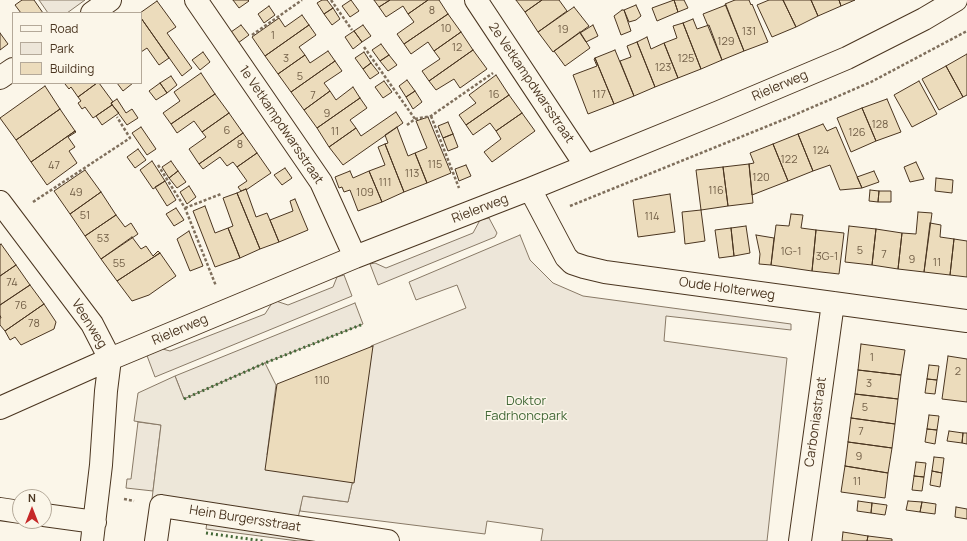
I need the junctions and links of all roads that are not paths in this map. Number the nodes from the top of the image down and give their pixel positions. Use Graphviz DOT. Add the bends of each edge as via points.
graph roads {
  1 [pos="86,0"];
  2 [pos="110,0"];
  3 [pos="196,0"];
  4 [pos="476,0"];
  5 [pos="956,0"];
  6 [pos="86,12"];
  7 [pos="93,12"];
  8 [pos="12,70"];
  9 [pos="0,78"];
  10 [pos="586,166"];
  11 [pos="530,189"];
  12 [pos="6,210"];
  13 [pos="356,257"];
  14 [pos="833,303"];
  15 [pos="967,321"];
  16 [pos="110,359"];
  17 [pos="0,408"];
  18 [pos="0,509"];
  19 [pos="12,511"];
  20 [pos="52,518"];
  21 [pos="94,532"];
  22 [pos="156,541"];
  23 [pos="388,541"];
  24 [pos="800,541"];
  1 -- 6 [label="street"];
  2 -- 7 [label="street"];
  3 -- 13 [label="street, 1e Vetkampdwarsstraat" via="321,182"];
  4 -- 10 [label="street, 2e Vetkampdwarsstraat"];
  5 -- 10 [label="street, Rielerweg" via="847,58"];
  8 -- 9 [label="street"];
  10 -- 11 [label="street, Rielerweg"];
  11 -- 13 [label="street, Rielerweg"];
  11 -- 14 [label="street, Oude Holterweg" via="566,257 572,263 605,272"];
  12 -- 16 [label="street, Veenweg" via="92,324"];
  13 -- 16 [label="street, Rielerweg"];
  14 -- 15 [label="street, Oude Holterweg"];
  14 -- 24 [label="street, Carboniastraat"];
  16 -- 17 [label="street, Rielerweg"];
  16 -- 21 [label="street, Veenweg"];
  18 -- 19 [label="street"];
  20 -- 21 [label="street"];
  22 -- 23 [label="street, Hein Burgersstraat" via="161,506"];
}
